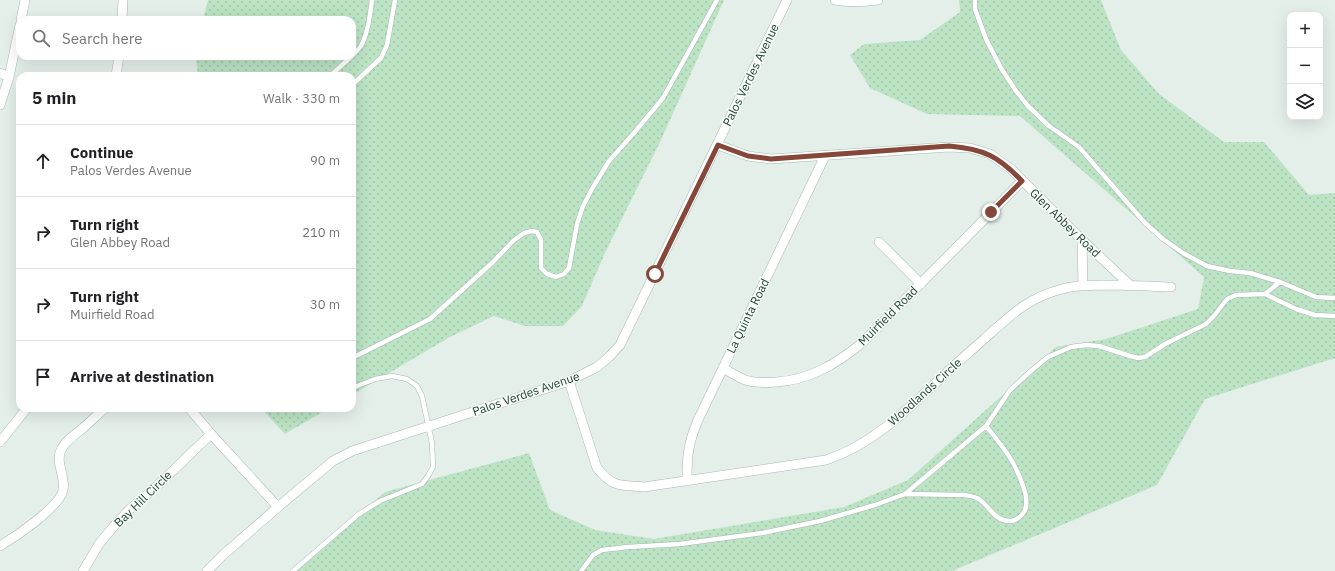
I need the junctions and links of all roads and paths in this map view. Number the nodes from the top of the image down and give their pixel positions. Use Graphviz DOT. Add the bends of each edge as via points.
graph roads {
  1 [pos="25,0"];
  2 [pos="123,0"];
  3 [pos="372,0"];
  4 [pos="395,0"];
  5 [pos="717,0"];
  6 [pos="787,0"];
  7 [pos="835,0"];
  8 [pos="878,0"];
  9 [pos="975,0"];
  10 [pos="22,16"];
  11 [pos="122,16"];
  12 [pos="16,44"];
  13 [pos="356,52"];
  14 [pos="118,60"];
  15 [pos="348,60"];
  16 [pos="117,72"];
  17 [pos="334,72"];
  18 [pos="0,73"];
  19 [pos="9,77"];
  20 [pos="356,81"];
  21 [pos="0,105"];
  22 [pos="718,145"];
  23 [pos="825,156"];
  24 [pos="1022,181"];
  25 [pos="1082,240"];
  26 [pos="879,242"];
  27 [pos="1280,282"];
  28 [pos="921,284"];
  29 [pos="1130,285"];
  30 [pos="1082,286"];
  31 [pos="1171,287"];
  32 [pos="1265,294"];
  33 [pos="1335,298"];
  34 [pos="1335,316"];
  35 [pos="356,356"];
  36 [pos="724,368"];
  37 [pos="569,381"];
  38 [pos="356,386"];
  39 [pos="24,412"];
  40 [pos="100,412"];
  41 [pos="192,412"];
  42 [pos="986,426"];
  43 [pos="428,427"];
  44 [pos="210,434"];
  45 [pos="0,442"];
  46 [pos="687,480"];
  47 [pos="904,494"];
  48 [pos="278,506"];
  49 [pos="0,546"];
  50 [pos="83,571"];
  51 [pos="207,571"];
  52 [pos="293,571"];
  53 [pos="581,571"];
  1 -- 10 [label="street"];
  2 -- 11 [label="street"];
  3 -- 13 [label="lane" via="366,34"];
  4 -- 20 [label="lane" via="387,45 381,58"];
  5 -- 35 [label="lane" via="663,98 609,161 592,189 577,224 569,268 564,274 556,277 547,274 541,268 541,240 537,232 524,233 430,319"];
  6 -- 22 [label="street, Palos Verdes Avenue"];
  7 -- 8 [label="street"];
  9 -- 27 [label="lane" via="986,39 1016,91 1049,126 1079,147 1145,223 1183,253 1207,266 1250,273"];
  12 -- 19 [label="street"];
  14 -- 16 [label="street"];
  15 -- 17 [label="lane"];
  18 -- 19 [label="street"];
  19 -- 21 [label="street"];
  22 -- 23 [label="street, Glen Abbey Road" via="748,156 771,159"];
  22 -- 37 [label="street, Palos Verdes Avenue" via="620,345 597,367"];
  23 -- 24 [label="street, Glen Abbey Road" via="949,146 970,148 990,154 1011,169"];
  23 -- 36 [label="street, La Quinta Road"];
  24 -- 25 [label="street, Glen Abbey Road"];
  24 -- 28 [label="street, Muirfield Road"];
  25 -- 29 [label="street, Glen Abbey Road"];
  25 -- 30 [label="street"];
  26 -- 28 [label="street"];
  27 -- 32 [label="lane"];
  27 -- 33 [label="lane" via="1316,297"];
  28 -- 36 [label="street, Muirfield Road" via="862,343 843,358 815,374 791,381 763,383 745,380"];
  29 -- 30 [label="street, Woodlands Circle"];
  29 -- 31 [label="street, Woodlands Circle"];
  30 -- 46 [label="street, Woodlands Circle" via="1044,294 1025,304 898,418 838,456 826,460"];
  32 -- 34 [label="lane" via="1315,315"];
  32 -- 42 [label="lane" via="1236,294 1227,299 1206,324 1164,344 1145,357 1138,358 1099,346 1086,345 1071,347 1048,357 1010,390"];
  36 -- 46 [label="street, La Quinta Road" via="691,436 687,452"];
  37 -- 43 [label="street, Palos Verdes Avenue"];
  37 -- 46 [label="street, Woodlands Circle" via="597,468 605,478 615,485 644,487"];
  38 -- 43 [label="lane" via="375,378 392,376 407,379 417,386 422,396"];
  39 -- 45 [label="street"];
  40 -- 49 [label="street" via="65,443 60,451 63,490 55,506"];
  41 -- 44 [label="street"];
  42 -- 47 [label="lane"];
  42 -- 47 [label="lane" via="1014,462 1019,475 1027,499 1024,513 1018,519 1002,520 973,496"];
  43 -- 48 [label="street, Palos Verdes Avenue" via="346,454"];
  43 -- 52 [label="lane" via="432,442 433,467 422,484 380,501 359,514"];
  44 -- 48 [label="street"];
  44 -- 50 [label="street, Bay Hill Circle" via="119,521 99,544"];
  47 -- 53 [label="lane" via="875,506 762,533 680,544 602,550 593,555"];
  48 -- 51 [label="street, Palos Verdes Avenue"];
}
